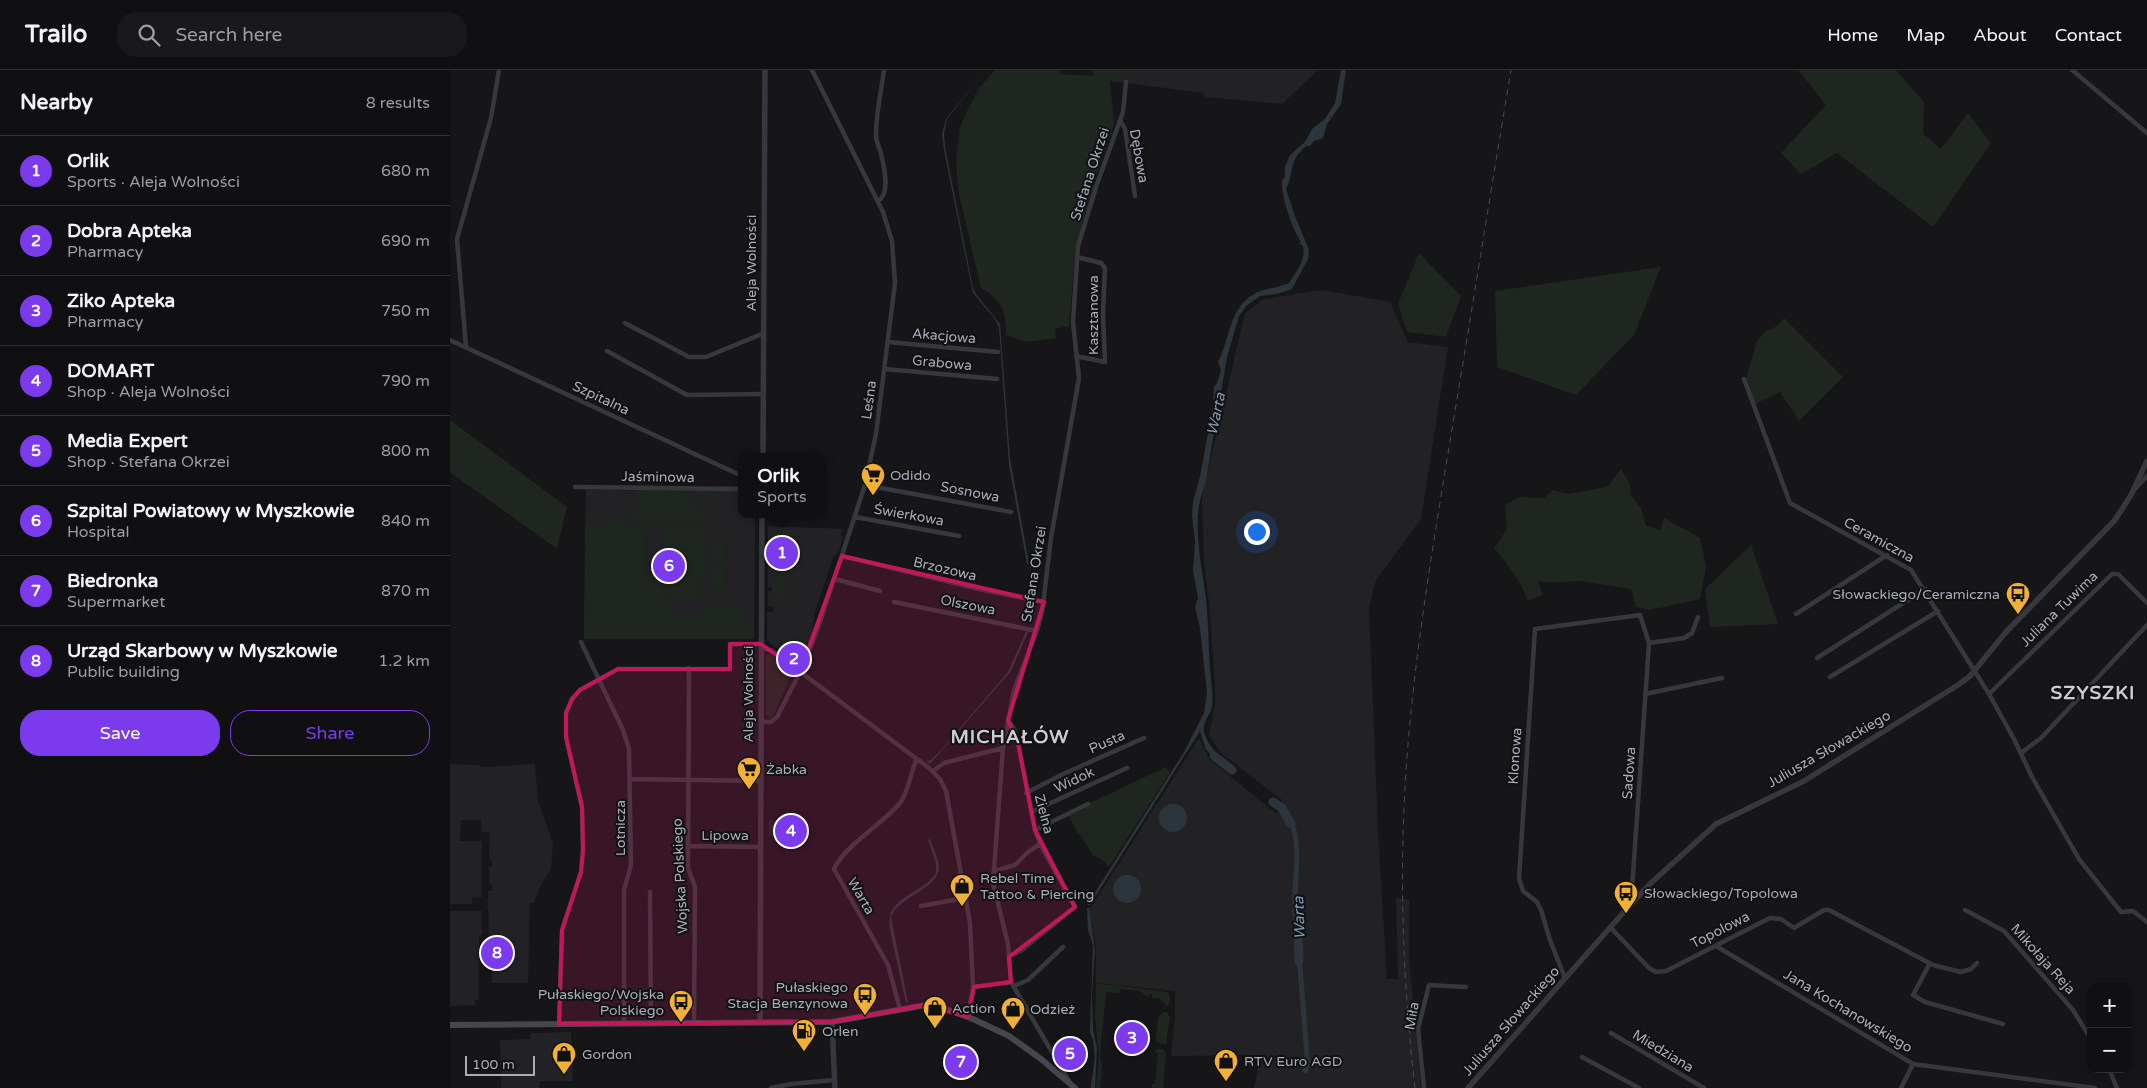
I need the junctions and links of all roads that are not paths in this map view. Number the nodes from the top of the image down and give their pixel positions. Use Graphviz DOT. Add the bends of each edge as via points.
graph roads {
  1 [pos="499,70"];
  2 [pos="765,70"];
  3 [pos="812,70"];
  4 [pos="884,70"];
  5 [pos="2072,70"];
  6 [pos="1126,82"];
  7 [pos="1120,120"];
  8 [pos="2147,133"];
  9 [pos="1135,196"];
  10 [pos="878,202"];
  11 [pos="1077,257"];
  12 [pos="625,322"];
  13 [pos="764,333"];
  14 [pos="450,340"];
  15 [pos="888,342"];
  16 [pos="466,347"];
  17 [pos="607,351"];
  18 [pos="998,352"];
  19 [pos="1076,356"];
  20 [pos="885,369"];
  21 [pos="997,379"];
  22 [pos="1744,379"];
  23 [pos="763,394"];
  24 [pos="763,453"];
  25 [pos="2147,461"];
  26 [pos="738,474"];
  27 [pos="2147,476"];
  28 [pos="865,485"];
  29 [pos="574,487"];
  30 [pos="738,489"];
  31 [pos="2131,495"];
  32 [pos="1011,512"];
  33 [pos="855,517"];
  34 [pos="762,518"];
  35 [pos="959,536"];
  36 [pos="1887,555"];
  37 [pos="842,556"];
  38 [pos="835,579"];
  39 [pos="1925,589"];
  40 [pos="880,591"];
  41 [pos="894,602"];
  42 [pos="1044,602"];
  43 [pos="2147,603"];
  44 [pos="1938,611"];
  45 [pos="1796,614"];
  46 [pos="1640,615"];
  47 [pos="1698,617"];
  48 [pos="2147,625"];
  49 [pos="1035,630"];
  50 [pos="581,642"];
  51 [pos="1649,643"];
  52 [pos="761,646"];
  53 [pos="1817,658"];
  54 [pos="689,668"];
  55 [pos="1974,671"];
  56 [pos="800,672"];
  57 [pos="1830,677"];
  58 [pos="598,678"];
  59 [pos="1722,678"];
  60 [pos="1646,694"];
  61 [pos="1989,694"];
  62 [pos="1008,720"];
  63 [pos="761,722"];
  64 [pos="1144,738"];
  65 [pos="1003,748"];
  66 [pos="2021,754"];
  67 [pos="918,759"];
  68 [pos="1127,768"];
  69 [pos="931,769"];
  70 [pos="631,779"];
  71 [pos="688,780"];
  72 [pos="761,782"];
  73 [pos="1026,793"];
  74 [pos="1088,804"];
  75 [pos="1031,812"];
  76 [pos="1035,830"];
  77 [pos="1040,844"];
  78 [pos="688,846"];
  79 [pos="761,847"];
  80 [pos="994,871"];
  81 [pos="650,892"];
  82 [pos="965,898"];
  83 [pos="1631,904"];
  84 [pos="921,906"];
  85 [pos="1965,910"];
  86 [pos="2147,922"];
  87 [pos="1610,927"];
  88 [pos="1716,946"];
  89 [pos="1063,947"];
  90 [pos="1009,956"];
  91 [pos="1930,963"];
  92 [pos="1977,963"];
  93 [pos="1565,978"];
  94 [pos="1013,984"];
  95 [pos="973,987"];
  96 [pos="1466,987"];
  97 [pos="900,1009"];
  98 [pos="968,1017"];
  99 [pos="832,1022"];
  100 [pos="624,1023"];
  101 [pos="650,1023"];
  102 [pos="694,1023"];
  103 [pos="760,1023"];
  104 [pos="559,1024"];
  105 [pos="2003,1024"];
  106 [pos="450,1025"];
  107 [pos="2087,1032"];
  108 [pos="1611,1033"];
  109 [pos="1582,1057"];
  110 [pos="1913,1064"];
  111 [pos="2111,1073"];
  112 [pos="834,1080"];
  113 [pos="1073,1086"];
  114 [pos="771,1088"];
  115 [pos="835,1088"];
  116 [pos="1424,1088"];
  117 [pos="1468,1088"];
  118 [pos="1639,1088"];
  119 [pos="1704,1088"];
  120 [pos="1901,1088"];
  121 [pos="2095,1088"];
  122 [pos="2117,1088"];
  1 -- 16 [label="street" via="490,118 457,239"];
  2 -- 13 [label="street, Aleja Wolności"];
  3 -- 10 [label="street, Leśna"];
  4 -- 10 [label="street" via="876,139 885,188 884,196"];
  5 -- 8 [label="street"];
  6 -- 7 [label="street, Stefana Okrzei"];
  7 -- 9 [label="street, Dębowa" via="1125,129"];
  7 -- 11 [label="street, Stefana Okrzei" via="1096,187"];
  10 -- 15 [label="street, Leśna" via="895,257"];
  11 -- 19 [label="street, Stefana Okrzei"];
  11 -- 19 [label="street, Kasztanowa" via="1101,263 1105,268 1105,362"];
  12 -- 13 [label="street" via="689,357 697,358"];
  13 -- 23 [label="street, Aleja Wolności"];
  14 -- 16 [label="street, Szpitalna"];
  15 -- 18 [label="street, Akacjowa"];
  15 -- 20 [label="street, Leśna"];
  16 -- 26 [label="street, Szpitalna"];
  17 -- 23 [label="street" via="687,395"];
  19 -- 42 [label="street, Stefana Okrzei" via="1079,378 1051,538"];
  20 -- 21 [label="street, Grabowa"];
  20 -- 28 [label="street, Leśna"];
  22 -- 36 [label="street, Ceramiczna" via="1790,503"];
  23 -- 24 [label="street, Aleja Wolności"];
  25 -- 31 [label="street, Juliusza Słowackiego"];
  27 -- 31 [label="street"];
  28 -- 32 [label="street, Sosnowa"];
  28 -- 33 [label="street, Leśna"];
  29 -- 30 [label="street, Jaśminowa"];
  31 -- 55 [label="street, Juliusza Słowackiego" via="2107,528 2006,632"];
  33 -- 35 [label="street, Świerkowa"];
  33 -- 37 [label="street, Leśna"];
  34 -- 52 [label="street, Aleja Wolności"];
  36 -- 39 [label="street, Ceramiczna" via="1911,570"];
  36 -- 45 [label="street"];
  37 -- 38 [label="street, Leśna"];
  37 -- 42 [label="street, Brzozowa"];
  38 -- 40 [label="street"];
  38 -- 56 [label="street, Leśna"];
  39 -- 44 [label="street, Ceramiczna"];
  39 -- 53 [label="street"];
  41 -- 49 [label="street, Olszowa"];
  42 -- 49 [label="street, Stefana Okrzei"];
  43 -- 61 [label="street, Juliana Tuwima" via="2118,574 2112,574"];
  44 -- 55 [label="street, Ceramiczna"];
  44 -- 57 [label="street"];
  46 -- 51 [label="street, Sadowa"];
  46 -- 93 [label="street, Klonowa" via="1535,629 1519,878 1523,891 1539,906"];
  47 -- 51 [label="street" via="1692,633 1684,638"];
  48 -- 66 [label="street" via="2041,738"];
  49 -- 62 [label="street, Stefana Okrzei" via="1014,690"];
  50 -- 58 [label="street, Lotnicza"];
  51 -- 60 [label="street, Sadowa"];
  52 -- 54 [label="street" via="730,644 730,669"];
  52 -- 56 [label="street"];
  52 -- 63 [label="street, Aleja Wolności"];
  54 -- 58 [label="street" via="618,669"];
  54 -- 71 [label="street, Wojska Polskiego"];
  55 -- 61 [label="street, Ceramiczna"];
  55 -- 83 [label="street, Juliusza Słowackiego" via="1958,685 1817,774 1716,824"];
  56 -- 63 [label="street, Leśna" via="777,717 772,722"];
  56 -- 67 [label="street"];
  58 -- 70 [label="street, Lotnicza" via="624,730"];
  58 -- 104 [label="street" via="580,690 566,713 566,737 582,807 584,850 581,872 562,930"];
  59 -- 60 [label="street"];
  60 -- 83 [label="street, Sadowa"];
  61 -- 66 [label="street, Ceramiczna"];
  62 -- 65 [label="street, Stefana Okrzei"];
  62 -- 73 [label="street, Zielna" via="1015,730"];
  63 -- 72 [label="street, Aleja Wolności"];
  64 -- 73 [label="street, Pusta"];
  65 -- 69 [label="street"];
  65 -- 80 [label="street, Stefana Okrzei"];
  66 -- 86 [label="street, Ceramiczna" via="2079,859 2121,912 2133,911"];
  67 -- 69 [label="street"];
  67 -- 97 [label="street, Warta" via="899,804 868,831 834,869 888,965"];
  68 -- 75 [label="street, Widok"];
  69 -- 82 [label="street" via="946,791"];
  70 -- 71 [label="street"];
  70 -- 100 [label="street, Lotnicza" via="631,865 624,890"];
  71 -- 72 [label="street"];
  71 -- 78 [label="street, Wojska Polskiego"];
  72 -- 79 [label="street, Aleja Wolności"];
  73 -- 75 [label="street, Zielna"];
  74 -- 76 [label="street"];
  75 -- 76 [label="street, Zielna"];
  76 -- 77 [label="street, Zielna"];
  77 -- 80 [label="street" via="1015,865"];
  77 -- 90 [label="street, Zielna" via="1075,907 1021,951"];
  78 -- 79 [label="street, Lipowa"];
  78 -- 102 [label="street, Wojska Polskiego" via="688,868 695,887"];
  79 -- 103 [label="street, Aleja Wolności"];
  80 -- 90 [label="street, Stefana Okrzei" via="994,891"];
  81 -- 101 [label="street"];
  82 -- 84 [label="street"];
  82 -- 95 [label="street"];
  83 -- 87 [label="street, Juliusza Słowackiego"];
  85 -- 107 [label="street, Mikołaja Reja" via="2004,931 2073,1010"];
  87 -- 88 [label="street, Topolowa" via="1646,966 1656,972 1666,971"];
  87 -- 93 [label="street, Juliusza Słowackiego"];
  88 -- 91 [label="street, Topolowa" via="1770,918 1781,919 1794,928 1820,911 1829,910"];
  88 -- 110 [label="street, Jana Kochanowskiego"];
  89 -- 94 [label="street" via="1028,980"];
  90 -- 94 [label="street, Stefana Okrzei"];
  91 -- 92 [label="street, Topolowa" via="1961,972"];
  91 -- 105 [label="street" via="1913,995 1925,1002"];
  93 -- 117 [label="street, Juliusza Słowackiego"];
  94 -- 95 [label="street"];
  94 -- 113 [label="street, Stefana Okrzei"];
  95 -- 98 [label="street"];
  96 -- 116 [label="street, Miła" via="1430,985 1418,1029"];
  97 -- 98 [label="main road" via="932,1005"];
  97 -- 99 [label="main road"];
  98 -- 113 [label="main road" via="1018,1041"];
  99 -- 103 [label="main road"];
  99 -- 112 [label="street"];
  100 -- 101 [label="main road"];
  100 -- 104 [label="main road"];
  101 -- 102 [label="main road"];
  102 -- 103 [label="main road"];
  104 -- 106 [label="main road"];
  108 -- 119 [label="street, Miedziana"];
  109 -- 118 [label="street"];
  110 -- 120 [label="street"];
  110 -- 121 [label="street, Jana Kochanowskiego"];
  111 -- 122 [label="street"];
  112 -- 114 [label="street"];
  112 -- 115 [label="street"];
}
